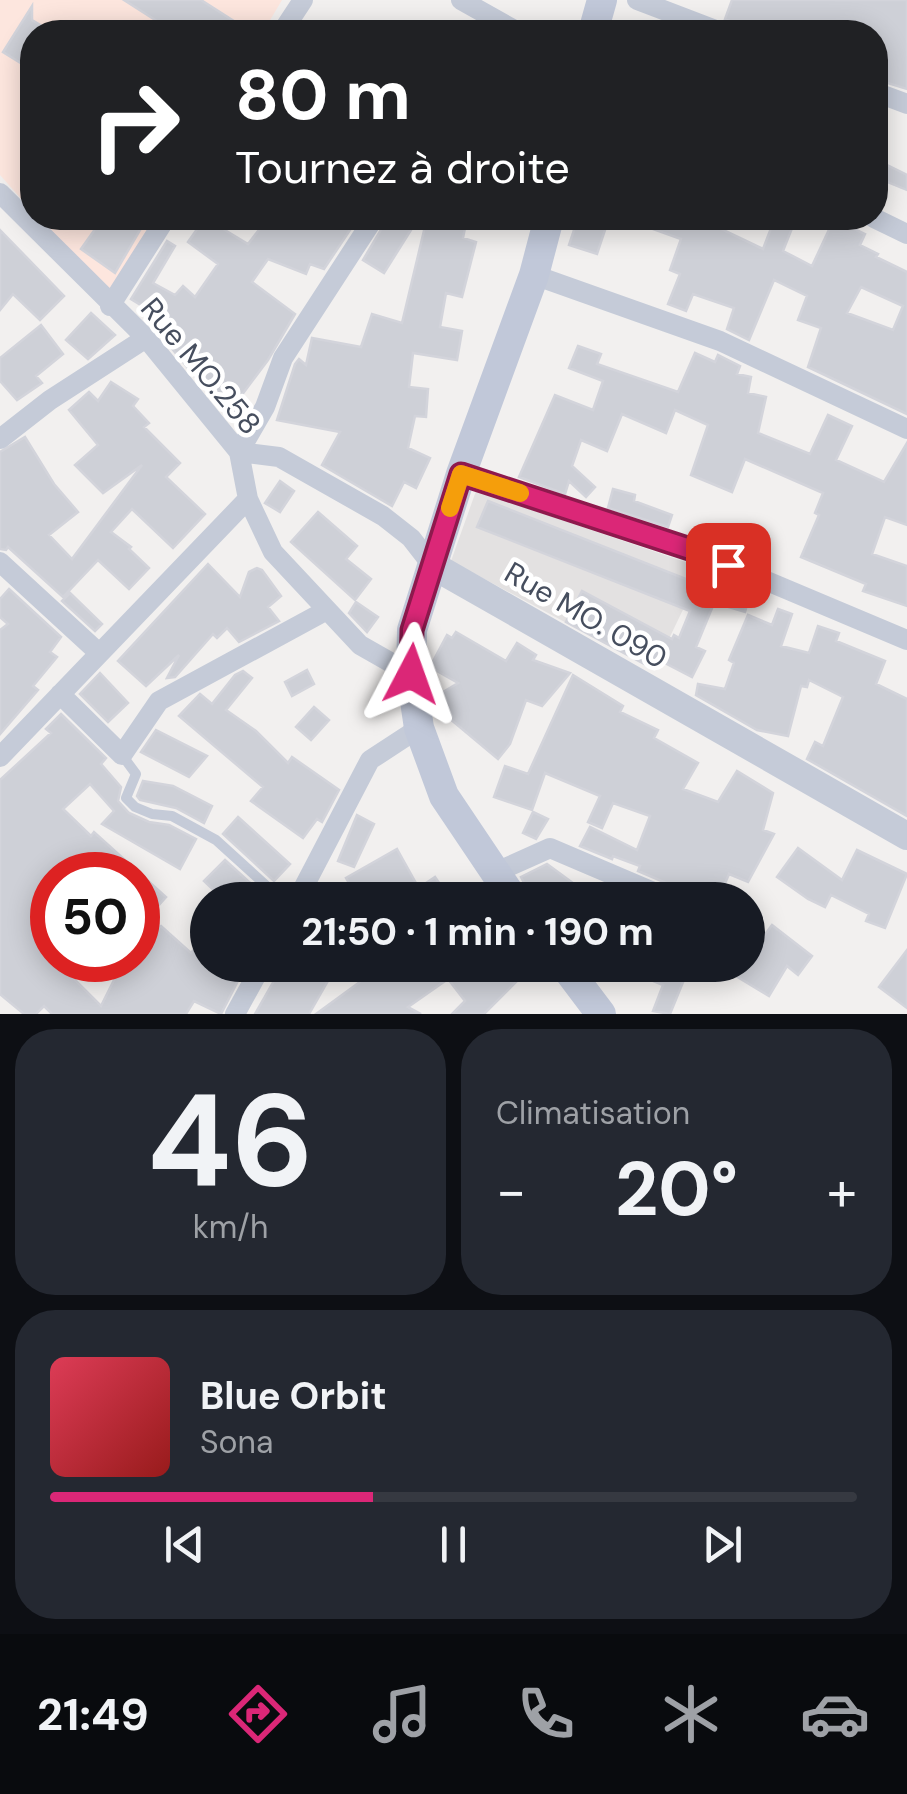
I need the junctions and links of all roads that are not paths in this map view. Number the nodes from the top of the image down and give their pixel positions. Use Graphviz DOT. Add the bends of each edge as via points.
graph roads {
  1 [pos="461,0"];
  2 [pos="636,0"];
  3 [pos="491,20"];
  4 [pos="689,20"];
  5 [pos="0,193"];
  6 [pos="20,214"];
  7 [pos="36,230"];
  8 [pos="158,230"];
  9 [pos="366,230"];
  10 [pos="546,230"];
  11 [pos="534,275"];
  12 [pos="110,306"];
  13 [pos="146,338"];
  14 [pos="907,429"];
  15 [pos="0,439"];
  16 [pos="240,452"];
  17 [pos="461,474"];
  18 [pos="248,499"];
  19 [pos="0,562"];
  20 [pos="432,565"];
  21 [pos="327,610"];
  22 [pos="907,640"];
  23 [pos="99,653"];
  24 [pos="411,674"];
  25 [pos="60,694"];
  26 [pos="419,728"];
  27 [pos="122,755"];
  28 [pos="0,757"];
  29 [pos="907,836"];
  30 [pos="494,873"];
  31 [pos="262,882"];
  32 [pos="306,882"];
  33 [pos="501,882"];
  34 [pos="630,882"];
  35 [pos="253,982"];
  36 [pos="577,982"];
  37 [pos="235,1014"];
  38 [pos="601,1014"];
  1 -- 3 [label="street"];
  2 -- 4 [label="street"];
  5 -- 6 [label="street, Rue MO.258"];
  7 -- 12 [label="street, Rue MO.258"];
  8 -- 12 [label="street"];
  9 -- 16 [label="street" via="283,358"];
  10 -- 11 [label="main road"];
  11 -- 14 [label="street" via="720,340"];
  11 -- 17 [label="main road"];
  12 -- 13 [label="street, Rue MO.258"];
  13 -- 15 [label="street"];
  13 -- 16 [label="street, Rue MO.258"];
  16 -- 18 [label="street, Rue MO.258"];
  16 -- 20 [label="street, Rue MO. 090" via="279,457 383,516"];
  17 -- 20 [label="main road"];
  17 -- 22 [label="street" via="693,550"];
  18 -- 21 [label="street, Rue MO.258" via="273,552"];
  18 -- 23 [label="street"];
  19 -- 23 [label="street"];
  20 -- 24 [label="main road" via="412,630"];
  20 -- 29 [label="street, Rue MO. 090"];
  21 -- 24 [label="street, Rue MO.258" via="360,646"];
  21 -- 27 [label="street" via="159,701"];
  23 -- 25 [label="street"];
  24 -- 26 [label="main road"];
  25 -- 27 [label="street"];
  25 -- 28 [label="street"];
  26 -- 30 [label="main road" via="444,796"];
  26 -- 32 [label="street" via="370,760"];
  27 -- 31 [label="lane" via="136,774 126,798 216,840"];
  30 -- 33 [label="main road"];
  30 -- 34 [label="street" via="550,848"];
  35 -- 37 [label="street"];
  36 -- 38 [label="main road"];
}
